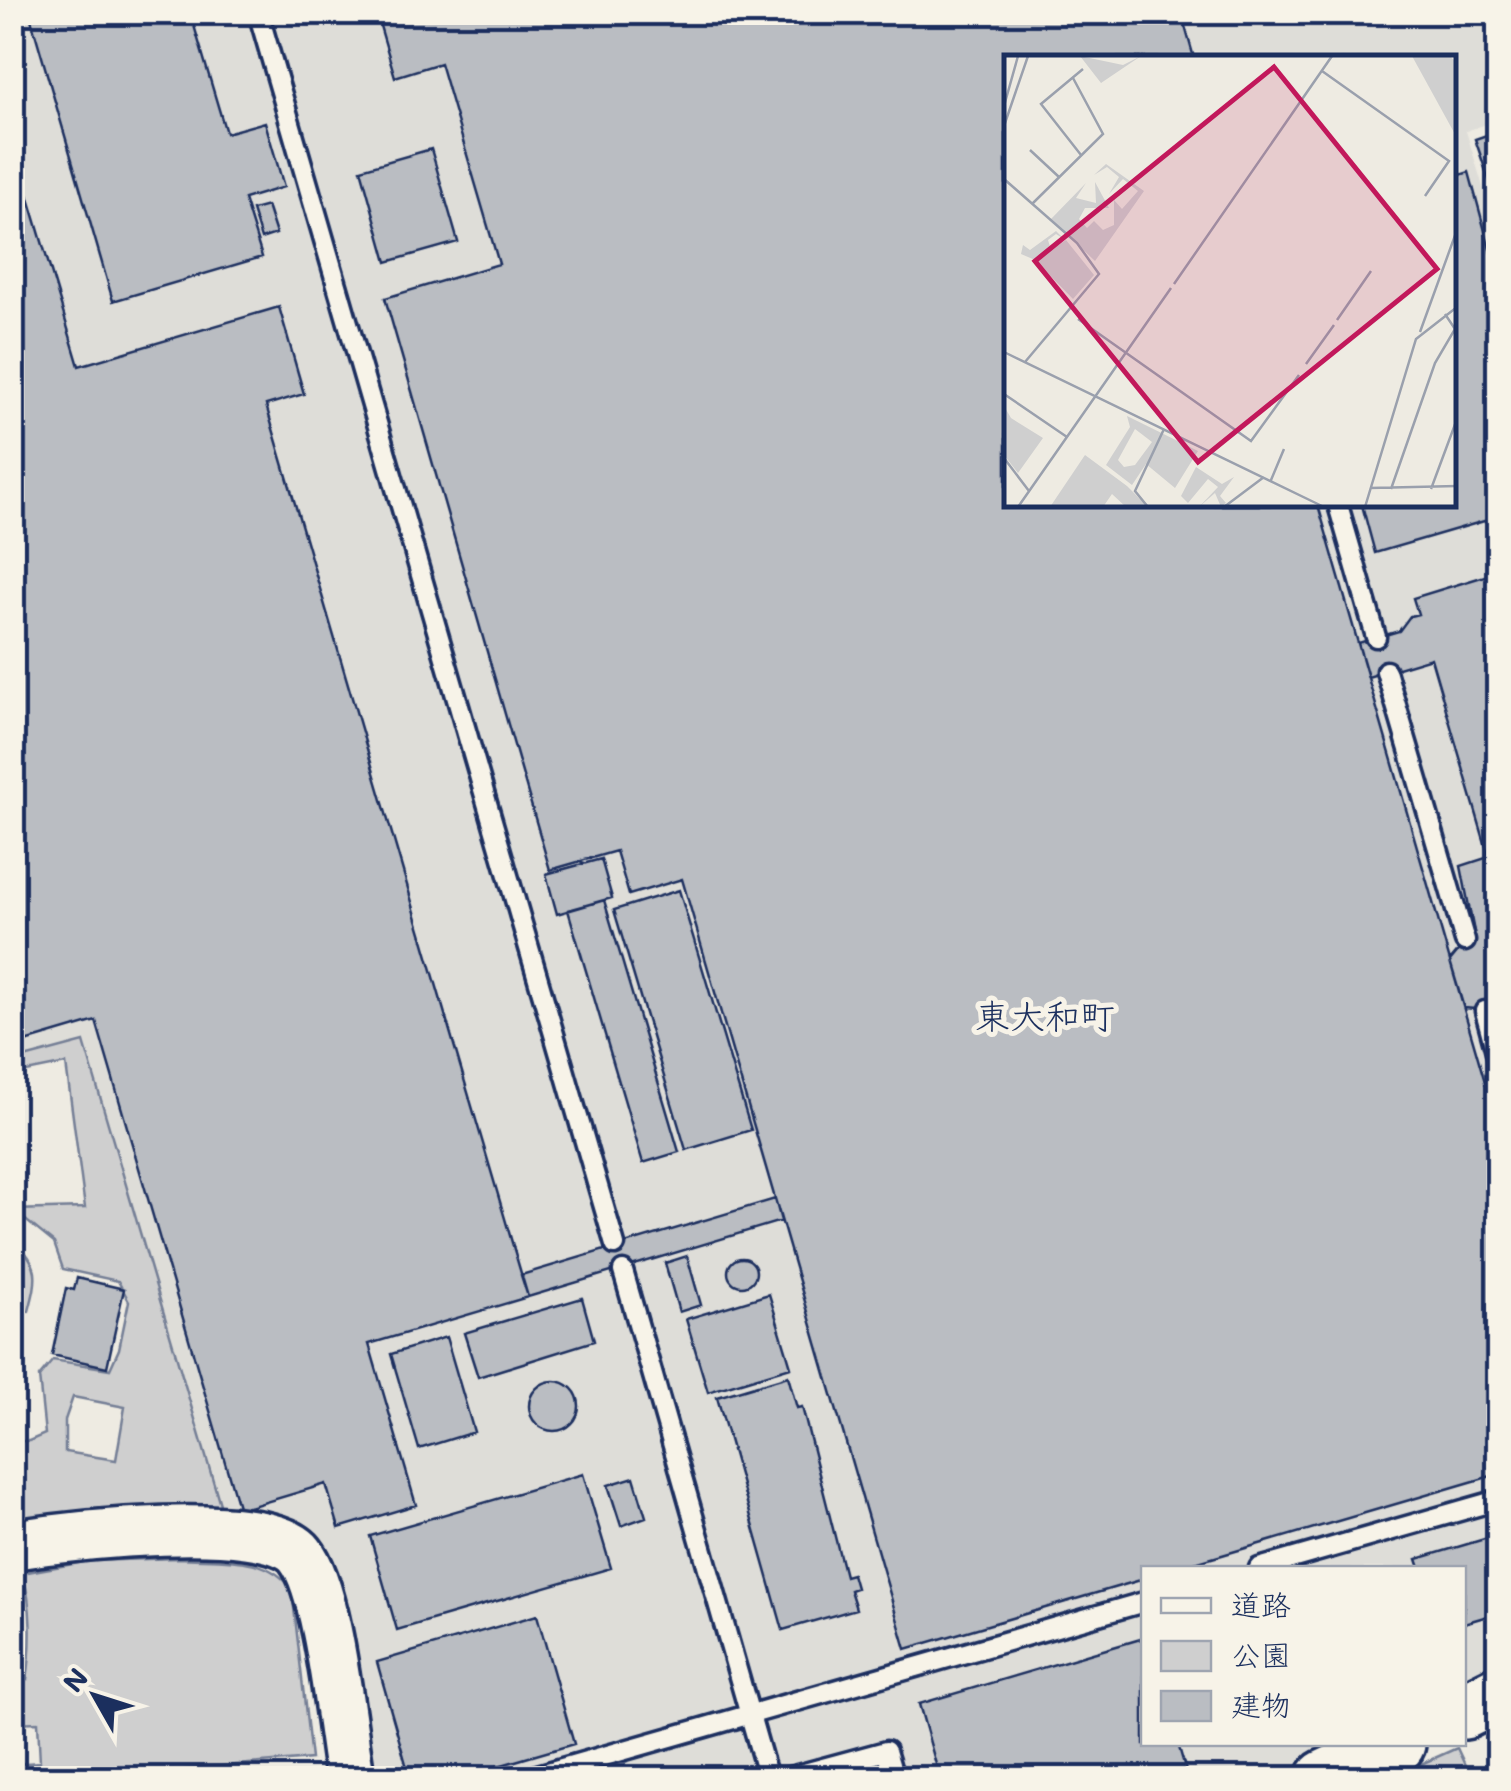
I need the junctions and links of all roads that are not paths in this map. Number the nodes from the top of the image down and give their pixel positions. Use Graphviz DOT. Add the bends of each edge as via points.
graph roads {
  1 [pos="258,12"];
  2 [pos="1339,508"];
  3 [pos="1376,637"];
  4 [pos="1386,671"];
  5 [pos="1465,941"];
  6 [pos="1485,1011"];
  7 [pos="1498,1059"];
  8 [pos="615,1245"];
  9 [pos="623,1272"];
  10 [pos="1498,1500"];
  11 [pos="12,1545"];
  12 [pos="1266,1566"];
  13 [pos="1141,1603"];
  14 [pos="1498,1694"];
  15 [pos="1466,1710"];
  16 [pos="750,1714"];
  17 [pos="1392,1746"];
  18 [pos="350,1778"];
  19 [pos="527,1778"];
  20 [pos="768,1778"];
  21 [pos="786,1778"];
  22 [pos="894,1778"];
  23 [pos="1325,1778"];
  1 -- 8 [label="lane"];
  2 -- 3 [label="lane"];
  4 -- 5 [label="lane"];
  6 -- 7 [label="lane"];
  9 -- 16 [label="lane"];
  10 -- 12 [label="lane"];
  11 -- 18 [label="street" via="141,1531 237,1534 297,1550 320,1600"];
  13 -- 16 [label="lane"];
  14 -- 15 [label="main road"];
  16 -- 19 [label="lane"];
  16 -- 20 [label="lane"];
  17 -- 23 [label="main road"];
  21 -- 22 [label="lane" via="886,1751"];
}
